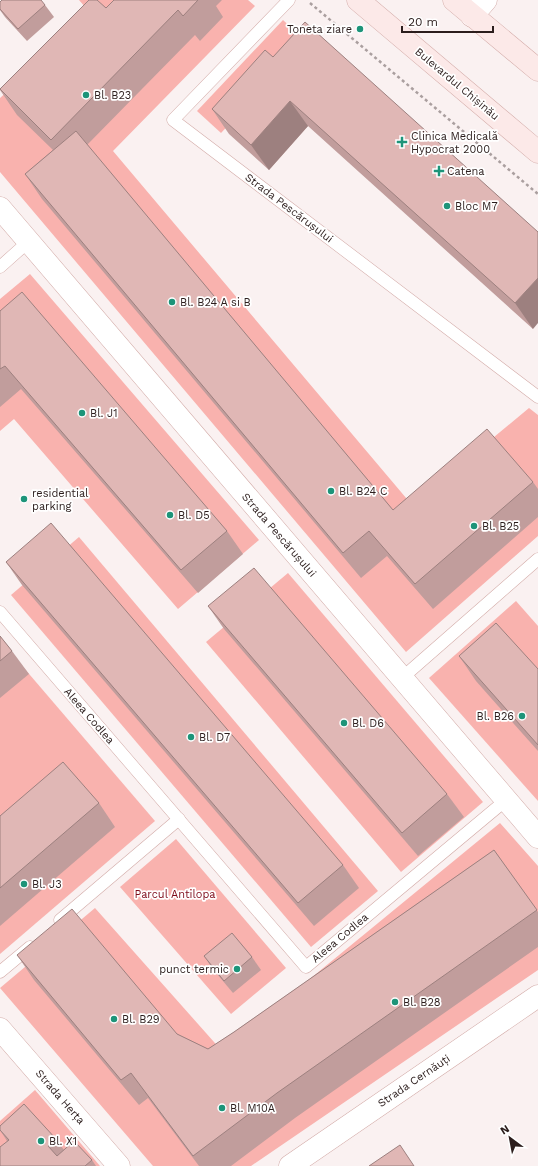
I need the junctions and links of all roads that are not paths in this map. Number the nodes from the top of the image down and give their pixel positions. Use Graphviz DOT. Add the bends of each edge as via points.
graph roads {
  1 [pos="289,0"];
  2 [pos="358,0"];
  3 [pos="454,0"];
  4 [pos="479,8"];
  5 [pos="538,70"];
  6 [pos="538,152"];
  7 [pos="0,208"];
  8 [pos="28,242"];
  9 [pos="0,267"];
  10 [pos="538,397"];
  11 [pos="538,559"];
  12 [pos="0,612"];
  13 [pos="402,678"];
  14 [pos="506,800"];
  15 [pos="179,820"];
  16 [pos="538,837"];
  17 [pos="52,927"];
  18 [pos="41,937"];
  19 [pos="0,972"];
  20 [pos="538,996"];
  21 [pos="0,1029"];
  22 [pos="119,1166"];
  23 [pos="290,1166"];
  1 -- 10 [label="lane, Strada Pescărușului" via="173,120"];
  2 -- 6 [label="main road, Bulevardul Chișinău"];
  3 -- 4 [label="main road"];
  4 -- 5 [label="main road"];
  7 -- 8 [label="street, Strada Pescărușului"];
  8 -- 9 [label="lane"];
  8 -- 13 [label="street, Strada Pescărușului"];
  11 -- 13 [label="lane"];
  12 -- 15 [label="lane, Aleea Codlea"];
  13 -- 14 [label="street, Strada Pescărușului"];
  14 -- 15 [label="lane, Aleea Codlea" via="306,967"];
  14 -- 16 [label="street, Strada Pescărușului"];
  15 -- 17 [label="lane"];
  18 -- 19 [label="lane"];
  20 -- 23 [label="street, Strada Cernăuți"];
  21 -- 22 [label="street, Strada Herța"];
}
